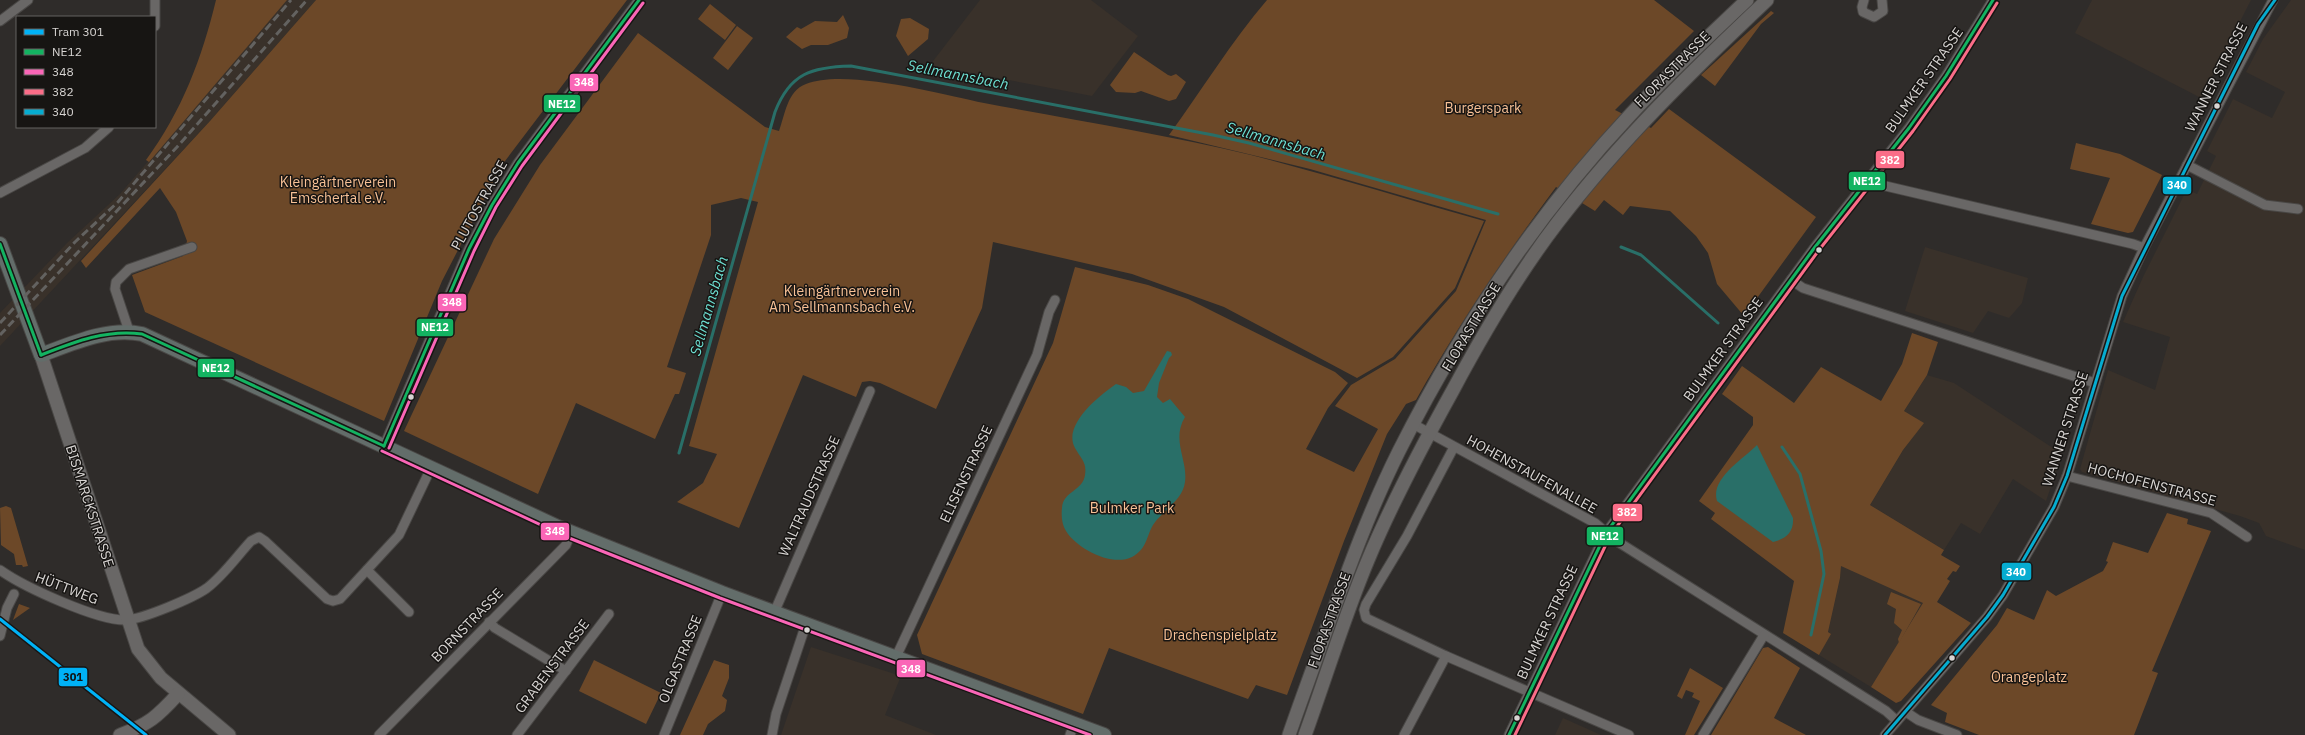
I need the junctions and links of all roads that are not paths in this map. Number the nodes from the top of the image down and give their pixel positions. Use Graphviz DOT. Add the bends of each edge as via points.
graph roads {
  1 [pos="28,0"];
  2 [pos="155,0"];
  3 [pos="639,0"];
  4 [pos="1747,0"];
  5 [pos="1767,0"];
  6 [pos="1864,0"];
  7 [pos="1882,0"];
  8 [pos="1993,0"];
  9 [pos="2273,1"];
  10 [pos="155,16"];
  11 [pos="0,21"];
  12 [pos="108,128"];
  13 [pos="2187,165"];
  14 [pos="1869,179"];
  15 [pos="0,193"];
  16 [pos="2298,209"];
  17 [pos="0,244"];
  18 [pos="192,247"];
  19 [pos="2144,248"];
  20 [pos="1791,280"];
  21 [pos="1056,300"];
  22 [pos="129,331"];
  23 [pos="41,355"];
  24 [pos="2095,384"];
  25 [pos="870,392"];
  26 [pos="1413,424"];
  27 [pos="1429,433"];
  28 [pos="384,446"];
  29 [pos="1454,447"];
  30 [pos="430,468"];
  31 [pos="2067,476"];
  32 [pos="571,533"];
  33 [pos="1606,533"];
  34 [pos="2247,537"];
  35 [pos="0,570"];
  36 [pos="367,570"];
  37 [pos="722,593"];
  38 [pos="14,594"];
  39 [pos="409,612"];
  40 [pos="774,613"];
  41 [pos="609,614"];
  42 [pos="127,620"];
  43 [pos="489,622"];
  44 [pos="806,624"];
  45 [pos="1764,635"];
  46 [pos="0,636"];
  47 [pos="1446,656"];
  48 [pos="896,657"];
  49 [pos="566,671"];
  50 [pos="1529,692"];
  51 [pos="178,694"];
  52 [pos="1906,712"];
  53 [pos="1897,721"];
  54 [pos="1072,729"];
  55 [pos="120,735"];
  56 [pos="229,735"];
  57 [pos="379,735"];
  58 [pos="518,735"];
  59 [pos="664,735"];
  60 [pos="772,735"];
  61 [pos="1104,735"];
  62 [pos="1289,735"];
  63 [pos="1305,735"];
  64 [pos="1404,735"];
  65 [pos="1509,735"];
  66 [pos="1629,735"];
  67 [pos="1703,735"];
  68 [pos="1885,735"];
  69 [pos="1957,735"];
  1 -- 11 [label="street"];
  2 -- 10 [label="street"];
  3 -- 28 [label="street, PLUTOSTRASSE" via="518,163 492,205 469,249"];
  4 -- 26 [label="main road, FLORASTRASSE" via="1630,115 1569,186 1486,300"];
  5 -- 27 [label="main road, FLORASTRASSE" via="1640,125 1557,224 1502,304"];
  6 -- 7 [label="street" via="1863,12 1874,17 1883,11"];
  8 -- 14 [label="street, BULMKER STRASSE" via="1930,99"];
  9 -- 13 [label="street, WANNER STRASSE" via="2258,24"];
  12 -- 15 [label="street" via="85,148"];
  13 -- 16 [label="street" via="2265,205"];
  13 -- 19 [label="street, WANNER STRASSE"];
  14 -- 19 [label="street" via="1876,184"];
  14 -- 20 [label="street, BULMKER STRASSE"];
  17 -- 23 [label="main road, BISMARCKSTRASSE"];
  18 -- 22 [label="street" via="129,269 116,282 115,290"];
  19 -- 24 [label="street, WANNER STRASSE" via="2119,305"];
  20 -- 24 [label="street" via="1803,288"];
  20 -- 33 [label="street, BULMKER STRASSE"];
  21 -- 48 [label="street, ELISENSTRASSE" via="1049,312 1037,355"];
  22 -- 23 [label="main road" via="108,333"];
  22 -- 28 [label="main road" via="153,338"];
  23 -- 42 [label="main road, BISMARCKSTRASSE"];
  24 -- 31 [label="street, WANNER STRASSE"];
  25 -- 40 [label="street, WALTRAUDSTRASSE"];
  26 -- 27 [label="street, HOHENSTAUFENALLEE"];
  26 -- 62 [label="main road, FLORASTRASSE" via="1358,543"];
  27 -- 29 [label="street, HOHENSTAUFENALLEE"];
  27 -- 63 [label="main road, FLORASTRASSE" via="1367,562"];
  28 -- 30 [label="main road"];
  29 -- 33 [label="street, HOHENSTAUFENALLEE" via="1595,523"];
  29 -- 47 [label="street, FLORASTRASSE" via="1407,536 1366,604 1364,614 1371,622"];
  30 -- 32 [label="main road"];
  30 -- 36 [label="street" via="399,535"];
  31 -- 34 [label="street, HOCHOFENSTRASSE" via="2211,513"];
  31 -- 52 [label="street, WANNER STRASSE" via="2054,507 2003,595"];
  32 -- 37 [label="main road"];
  32 -- 43 [label="street, BORNSTRASSE" via="566,545"];
  33 -- 45 [label="street, HOHENSTAUFENALLEE"];
  33 -- 50 [label="street, BULMKER STRASSE"];
  35 -- 42 [label="street, HÜTTWEG" via="23,585 107,618"];
  36 -- 39 [label="street"];
  36 -- 42 [label="street" via="340,599 333,601 327,599 259,537 196,596"];
  37 -- 40 [label="main road"];
  37 -- 59 [label="street, OLGASTRASSE"];
  38 -- 46 [label="street" via="7,608"];
  40 -- 44 [label="main road"];
  41 -- 49 [label="street, GRABENSTRASSE"];
  42 -- 51 [label="main road, BISMARCKSTRASSE" via="138,649 155,672"];
  43 -- 49 [label="street"];
  43 -- 57 [label="street, BORNSTRASSE"];
  44 -- 48 [label="main road"];
  44 -- 60 [label="street" via="776,714"];
  45 -- 53 [label="street, HOHENSTAUFENALLEE" via="1886,711"];
  45 -- 67 [label="street"];
  47 -- 50 [label="street"];
  47 -- 64 [label="street"];
  48 -- 54 [label="main road"];
  49 -- 58 [label="street, GRABENSTRASSE"];
  50 -- 65 [label="street, BULMKER STRASSE"];
  50 -- 66 [label="street"];
  51 -- 55 [label="main road" via="158,717 148,724"];
  51 -- 56 [label="main road, BISMARCKSTRASSE"];
  52 -- 53 [label="street, WANNER STRASSE"];
  52 -- 69 [label="street" via="1918,720"];
  53 -- 68 [label="street, WANNER STRASSE"];
  54 -- 61 [label="main road"];
}
